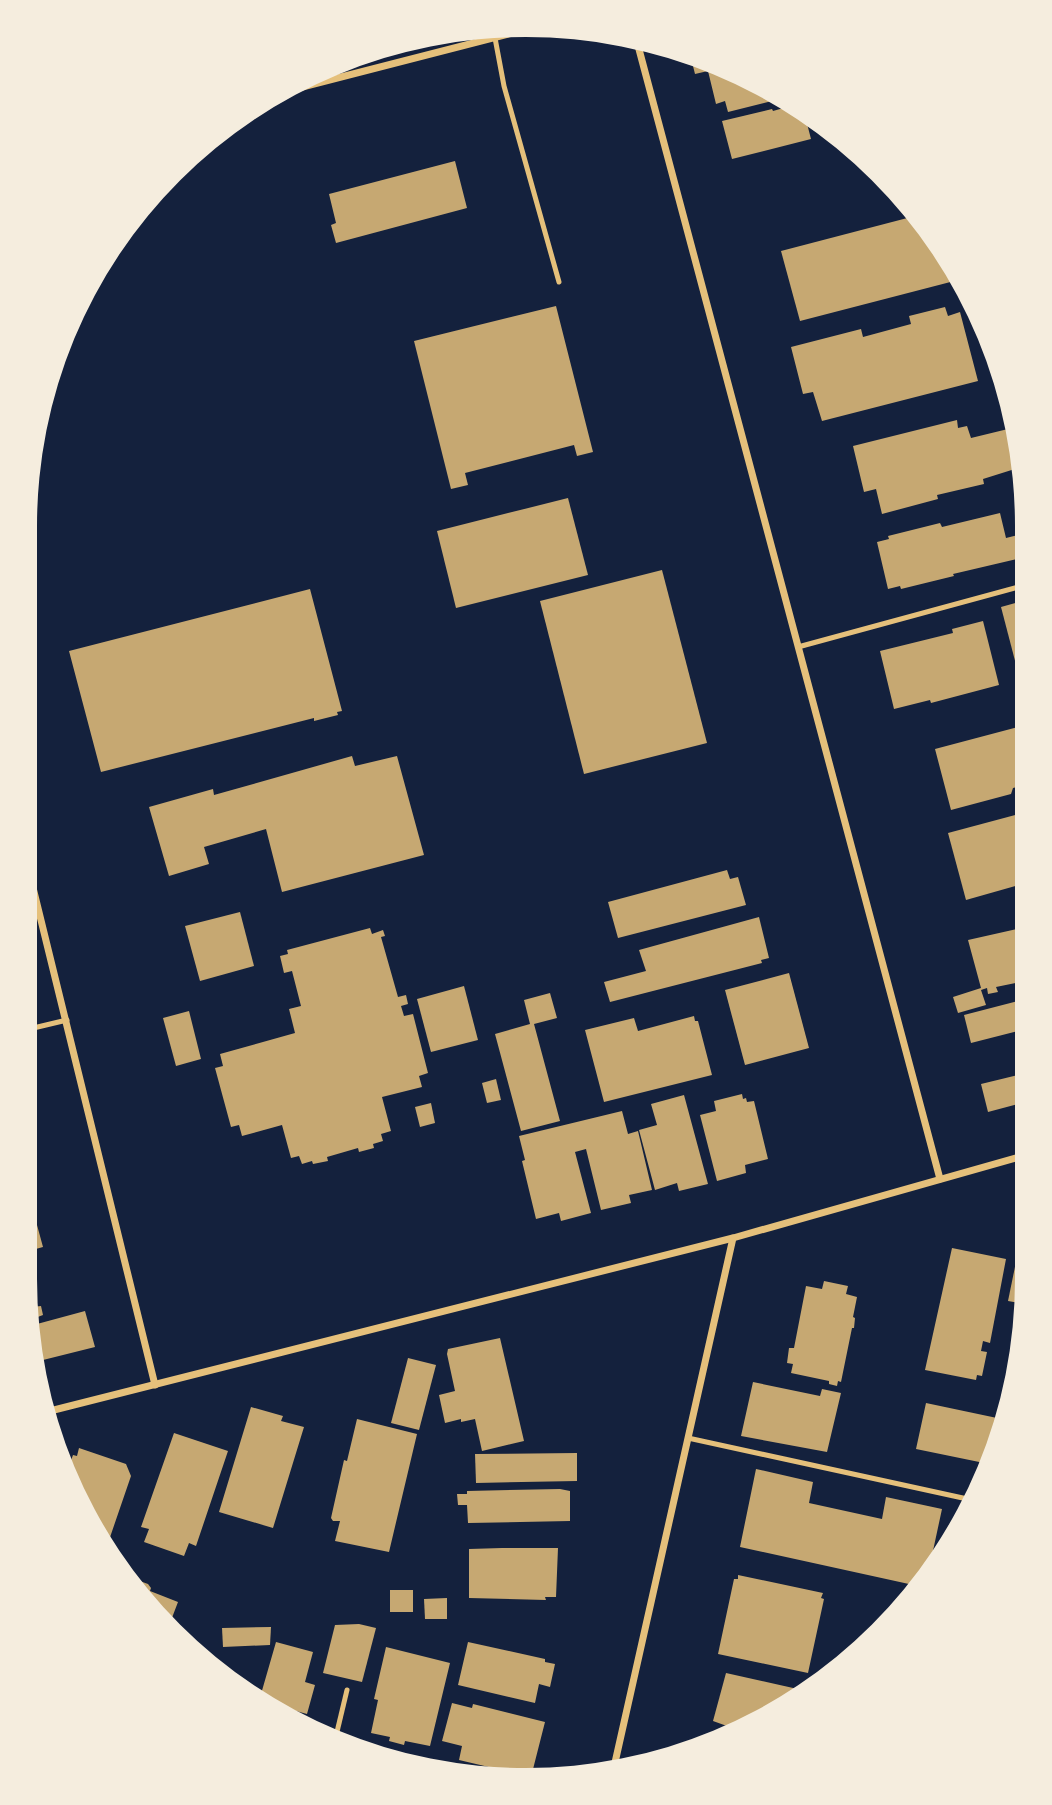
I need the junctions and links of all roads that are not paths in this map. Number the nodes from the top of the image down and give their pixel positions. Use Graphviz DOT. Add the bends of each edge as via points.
graph roads {
  1 [pos="495,38"];
  2 [pos="639,50"];
  3 [pos="320,83"];
  4 [pos="559,282"];
  5 [pos="1015,587"];
  6 [pos="798,647"];
  7 [pos="37,902"];
  8 [pos="67,1020"];
  9 [pos="37,1027"];
  10 [pos="1015,1158"];
  11 [pos="940,1179"];
  12 [pos="733,1238"];
  13 [pos="155,1385"];
  14 [pos="54,1410"];
  15 [pos="688,1438"];
  16 [pos="963,1498"];
  17 [pos="347,1690"];
  18 [pos="337,1730"];
  19 [pos="615,1760"];
  1 -- 3 [label="street"];
  1 -- 4 [label="lane" via="503,86"];
  2 -- 6 [label="street"];
  5 -- 6 [label="lane"];
  6 -- 11 [label="street"];
  7 -- 8 [label="street"];
  8 -- 9 [label="lane"];
  8 -- 13 [label="street"];
  10 -- 11 [label="street"];
  11 -- 12 [label="street"];
  12 -- 13 [label="street"];
  12 -- 15 [label="street"];
  13 -- 14 [label="street"];
  15 -- 16 [label="lane"];
  15 -- 19 [label="street"];
  17 -- 18 [label="lane"];
}
